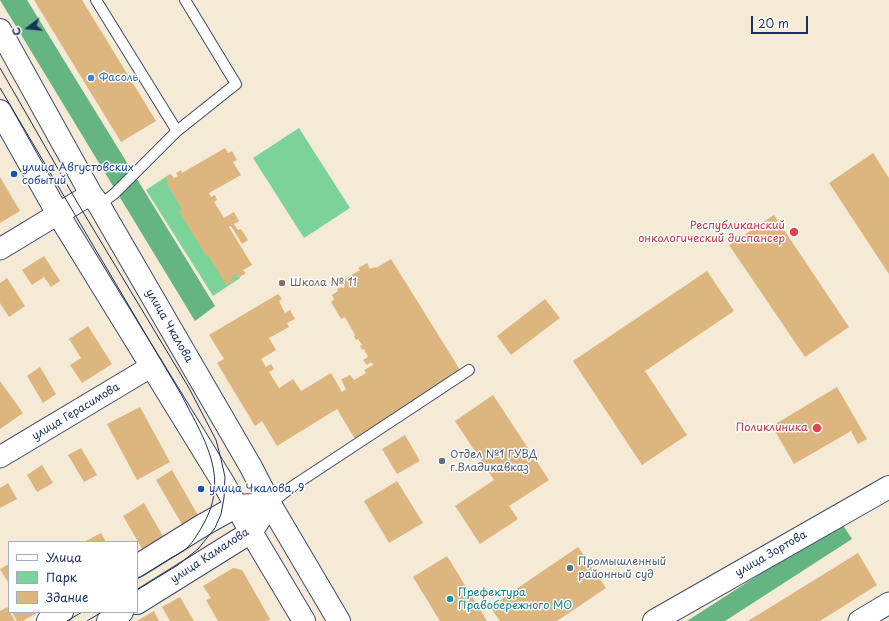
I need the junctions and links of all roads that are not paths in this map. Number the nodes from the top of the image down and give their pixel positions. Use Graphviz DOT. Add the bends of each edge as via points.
graph roads {
  1 [pos="96,0"];
  2 [pos="185,0"];
  3 [pos="0,30"];
  4 [pos="0,111"];
  5 [pos="177,131"];
  6 [pos="95,200"];
  7 [pos="58,214"];
  8 [pos="0,249"];
  9 [pos="152,366"];
  10 [pos="469,370"];
  11 [pos="0,457"];
  12 [pos="889,487"];
  13 [pos="270,504"];
  14 [pos="237,506"];
  15 [pos="251,532"];
  16 [pos="138,565"];
  17 [pos="138,602"];
  18 [pos="889,603"];
  19 [pos="60,613"];
  20 [pos="120,613"];
  21 [pos="48,621"];
  22 [pos="108,621"];
  23 [pos="304,621"];
  24 [pos="339,621"];
  25 [pos="654,621"];
  26 [pos="859,621"];
  1 -- 5 [label="lane"];
  2 -- 5 [label="lane" via="236,84"];
  3 -- 6 [label="main road, улица Чкалова"];
  4 -- 7 [label="main road"];
  5 -- 6 [label="lane" via="114,194"];
  6 -- 7 [label="street"];
  6 -- 13 [label="main road, улица Чкалова"];
  7 -- 8 [label="street"];
  7 -- 9 [label="main road"];
  9 -- 11 [label="street, улица Герасимова"];
  9 -- 14 [label="main road"];
  10 -- 13 [label="lane" via="293,486"];
  12 -- 25 [label="main road, улица Зортова"];
  13 -- 14 [label="main road"];
  13 -- 15 [label="main road, улица Камалова"];
  13 -- 24 [label="main road, улица Чкалова"];
  14 -- 15 [label="main road"];
  14 -- 16 [label="main road"];
  15 -- 17 [label="main road, улица Камалова"];
  15 -- 23 [label="main road"];
  18 -- 26 [label="street"];
  19 -- 21 [label="main road"];
  20 -- 22 [label="main road"];
}
